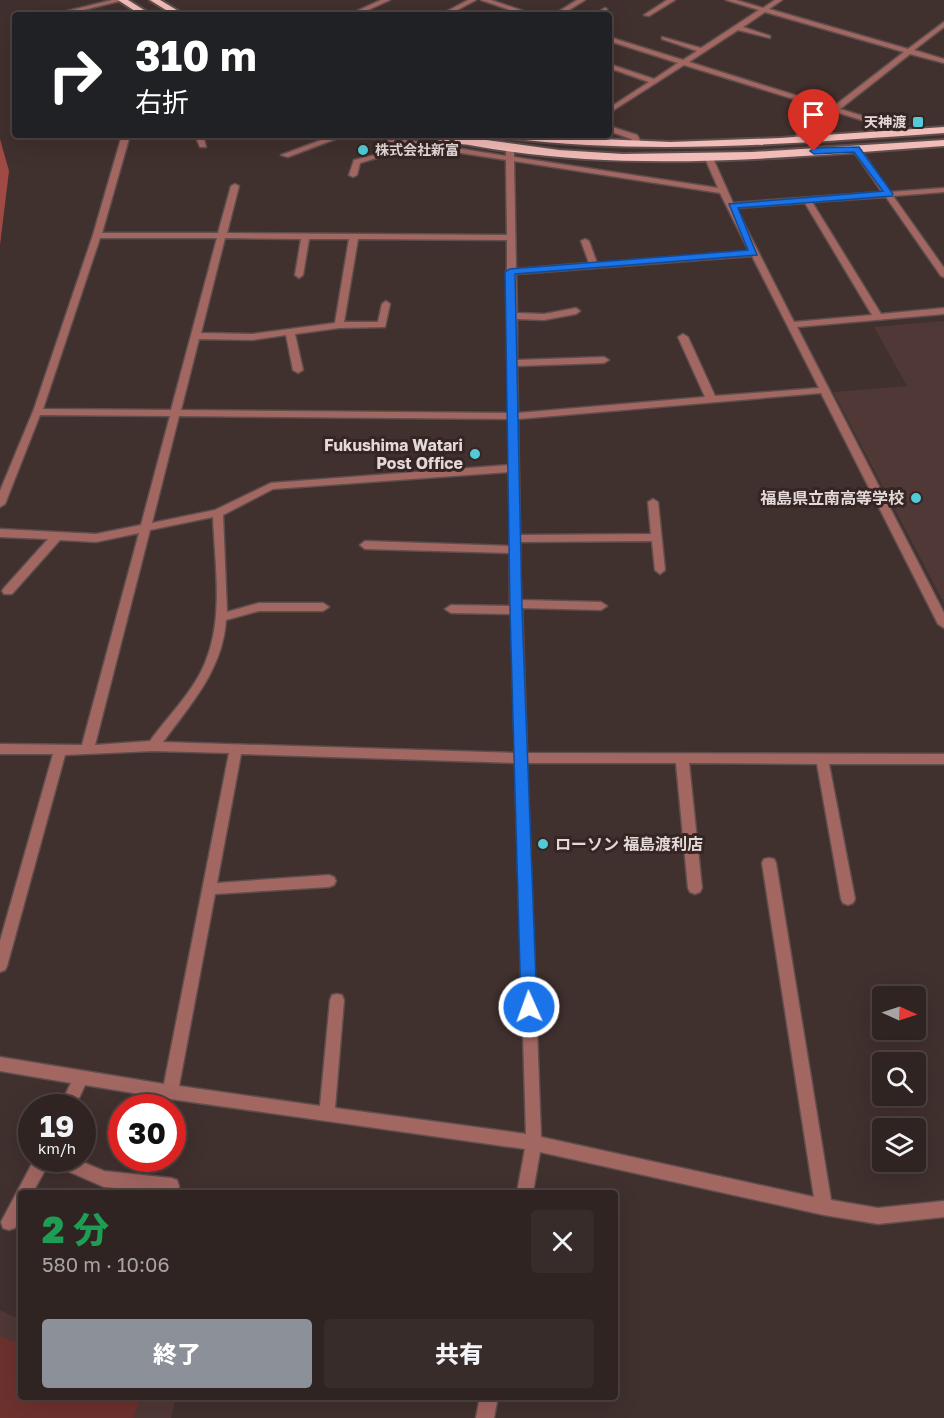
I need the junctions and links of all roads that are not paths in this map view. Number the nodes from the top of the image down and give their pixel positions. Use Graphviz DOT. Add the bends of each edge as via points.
graph roads {
  1 [pos="121,0"];
  2 [pos="156,0"];
  3 [pos="387,0"];
  4 [pos="473,0"];
  5 [pos="483,0"];
  6 [pos="582,0"];
  7 [pos="672,0"];
  8 [pos="729,0"];
  9 [pos="779,0"];
  10 [pos="605,10"];
  11 [pos="765,10"];
  12 [pos="67,12"];
  13 [pos="142,12"];
  14 [pos="175,12"];
  15 [pos="358,12"];
  16 [pos="449,12"];
  17 [pos="522,12"];
  18 [pos="561,12"];
  19 [pos="601,12"];
  20 [pos="647,15"];
  21 [pos="944,24"];
  22 [pos="737,27"];
  23 [pos="768,36"];
  24 [pos="664,38"];
  25 [pos="612,40"];
  26 [pos="702,50"];
  27 [pos="908,51"];
  28 [pos="944,61"];
  29 [pos="682,62"];
  30 [pos="612,67"];
  31 [pos="654,81"];
  32 [pos="612,109"];
  33 [pos="835,109"];
  34 [pos="612,129"];
  35 [pos="944,130"];
  36 [pos="906,132"];
  37 [pos="125,138"];
  38 [pos="200,138"];
  39 [pos="333,138"];
  40 [pos="380,138"];
  41 [pos="444,138"];
  42 [pos="525,138"];
  43 [pos="797,140"];
  44 [pos="402,141"];
  45 [pos="944,143"];
  46 [pos="638,144"];
  47 [pos="203,145"];
  48 [pos="856,149"];
  49 [pos="510,154"];
  50 [pos="285,155"];
  51 [pos="708,156"];
  52 [pos="354,175"];
  53 [pos="235,186"];
  54 [pos="944,190"];
  55 [pos="723,191"];
  56 [pos="889,194"];
  57 [pos="807,200"];
  58 [pos="732,206"];
  59 [pos="97,235"];
  60 [pos="219,237"];
  61 [pos="354,237"];
  62 [pos="305,238"];
  63 [pos="510,238"];
  64 [pos="585,241"];
  65 [pos="754,253"];
  66 [pos="594,266"];
  67 [pos="510,272"];
  68 [pos="944,273"];
  69 [pos="299,275"];
  70 [pos="386,304"];
  71 [pos="576,311"];
  72 [pos="944,311"];
  73 [pos="511,316"];
  74 [pos="879,317"];
  75 [pos="339,325"];
  76 [pos="792,325"];
  77 [pos="290,332"];
  78 [pos="195,336"];
  79 [pos="683,337"];
  80 [pos="604,360"];
  81 [pos="512,363"];
  82 [pos="298,370"];
  83 [pos="823,390"];
  84 [pos="711,399"];
  85 [pos="36,412"];
  86 [pos="176,413"];
  87 [pos="513,416"];
  88 [pos="513,468"];
  89 [pos="653,502"];
  90 [pos="0,504"];
  91 [pos="218,513"];
  92 [pos="144,526"];
  93 [pos="0,533"];
  94 [pos="58,535"];
  95 [pos="656,537"];
  96 [pos="515,544"];
  97 [pos="365,545"];
  98 [pos="660,570"];
  99 [pos="8,591"];
  100 [pos="601,606"];
  101 [pos="322,607"];
  102 [pos="516,607"];
  103 [pos="451,609"];
  104 [pos="221,618"];
  105 [pos="944,624"];
  106 [pos="153,746"];
  107 [pos="0,749"];
  108 [pos="60,750"];
  109 [pos="87,750"];
  110 [pos="236,750"];
  111 [pos="520,758"];
  112 [pos="682,759"];
  113 [pos="822,759"];
  114 [pos="944,759"];
  115 [pos="769,863"];
  116 [pos="329,881"];
  117 [pos="211,888"];
  118 [pos="695,888"];
  119 [pos="848,899"];
  120 [pos="0,966"];
  121 [pos="338,1000"];
  122 [pos="0,1064"];
  123 [pos="81,1077"];
  124 [pos="171,1092"];
  125 [pos="73,1094"];
  126 [pos="327,1114"];
  127 [pos="534,1143"];
  128 [pos="36,1172"];
  129 [pos="88,1172"];
  130 [pos="26,1190"];
  131 [pos="170,1190"];
  132 [pos="525,1190"];
  133 [pos="18,1205"];
  134 [pos="824,1207"];
  135 [pos="944,1209"];
  136 [pos="9,1222"];
  137 [pos="488,1400"];
  138 [pos="485,1418"];
  1 -- 12 [label="street"];
  1 -- 13 [label="highway"];
  2 -- 14 [label="highway"];
  3 -- 15 [label="street"];
  4 -- 16 [label="street"];
  5 -- 17 [label="street"];
  6 -- 18 [label="street"];
  7 -- 20 [label="street"];
  8 -- 11 [label="street"];
  9 -- 11 [label="street"];
  10 -- 19 [label="street"];
  11 -- 22 [label="street"];
  11 -- 27 [label="street"];
  21 -- 27 [label="street"];
  22 -- 23 [label="street"];
  22 -- 26 [label="street"];
  24 -- 26 [label="street"];
  25 -- 29 [label="street"];
  26 -- 29 [label="street"];
  27 -- 28 [label="street"];
  27 -- 33 [label="street"];
  29 -- 31 [label="street"];
  29 -- 33 [label="street"];
  30 -- 31 [label="street"];
  31 -- 32 [label="street"];
  33 -- 36 [label="street"];
  33 -- 43 [label="street"];
  34 -- 46 [label="street" via="634,137"];
  35 -- 36 [label="highway"];
  36 -- 43 [label="highway"];
  37 -- 59 [label="street"];
  38 -- 47 [label="street"];
  39 -- 50 [label="street"];
  40 -- 44 [label="street"];
  41 -- 49 [label="highway"];
  42 -- 46 [label="highway"];
  43 -- 46 [label="highway"];
  44 -- 49 [label="street"];
  44 -- 52 [label="street" via="386,154 357,162"];
  45 -- 48 [label="highway"];
  48 -- 51 [label="highway"];
  48 -- 56 [label="street"];
  49 -- 51 [label="highway"];
  49 -- 55 [label="street"];
  49 -- 63 [label="street"];
  51 -- 55 [label="street"];
  53 -- 60 [label="street"];
  54 -- 56 [label="street"];
  55 -- 58 [label="street"];
  56 -- 57 [label="street"];
  56 -- 68 [label="street"];
  57 -- 58 [label="street"];
  57 -- 74 [label="street"];
  58 -- 65 [label="street"];
  59 -- 60 [label="street"];
  59 -- 85 [label="street"];
  60 -- 62 [label="street"];
  60 -- 78 [label="street"];
  61 -- 62 [label="street"];
  61 -- 63 [label="street"];
  61 -- 75 [label="street"];
  62 -- 69 [label="street"];
  63 -- 67 [label="street"];
  64 -- 66 [label="street"];
  65 -- 66 [label="street"];
  65 -- 76 [label="street"];
  66 -- 67 [label="street"];
  67 -- 73 [label="street"];
  70 -- 75 [label="street" via="382,326"];
  71 -- 73 [label="street"];
  72 -- 74 [label="street"];
  73 -- 81 [label="street"];
  74 -- 76 [label="street"];
  75 -- 77 [label="street"];
  76 -- 83 [label="street"];
  77 -- 78 [label="street" via="252,337"];
  77 -- 82 [label="street"];
  78 -- 86 [label="street"];
  79 -- 84 [label="street"];
  80 -- 81 [label="street"];
  81 -- 87 [label="street"];
  83 -- 84 [label="street"];
  83 -- 105 [label="street"];
  84 -- 87 [label="street"];
  85 -- 86 [label="street"];
  85 -- 90 [label="street"];
  86 -- 87 [label="street"];
  86 -- 92 [label="street"];
  87 -- 88 [label="street"];
  88 -- 91 [label="street" via="271,486"];
  88 -- 96 [label="street"];
  89 -- 95 [label="street"];
  91 -- 92 [label="street"];
  91 -- 104 [label="street"];
  92 -- 94 [label="street" via="96,538"];
  92 -- 109 [label="street"];
  93 -- 94 [label="street"];
  94 -- 99 [label="street"];
  95 -- 96 [label="street"];
  95 -- 98 [label="street"];
  96 -- 97 [label="street"];
  96 -- 102 [label="street"];
  100 -- 102 [label="street"];
  101 -- 104 [label="street" via="259,607"];
  102 -- 103 [label="street"];
  102 -- 111 [label="street"];
  104 -- 106 [label="street" via="210,666"];
  106 -- 109 [label="street"];
  106 -- 110 [label="street"];
  107 -- 108 [label="street"];
  108 -- 109 [label="street"];
  108 -- 120 [label="street"];
  110 -- 111 [label="street"];
  110 -- 117 [label="street"];
  111 -- 112 [label="street"];
  111 -- 127 [label="street"];
  112 -- 113 [label="street"];
  112 -- 118 [label="street"];
  113 -- 114 [label="street"];
  113 -- 119 [label="street"];
  115 -- 134 [label="street"];
  116 -- 117 [label="street"];
  117 -- 124 [label="street"];
  121 -- 126 [label="street"];
  122 -- 123 [label="street"];
  123 -- 124 [label="street"];
  123 -- 125 [label="street"];
  124 -- 126 [label="street"];
  126 -- 127 [label="street"];
  127 -- 132 [label="street"];
  127 -- 134 [label="street"];
  128 -- 130 [label="street"];
  129 -- 131 [label="street" via="104,1179 171,1186"];
  133 -- 136 [label="street"];
  134 -- 135 [label="street" via="878,1216"];
  137 -- 138 [label="street"];
}
